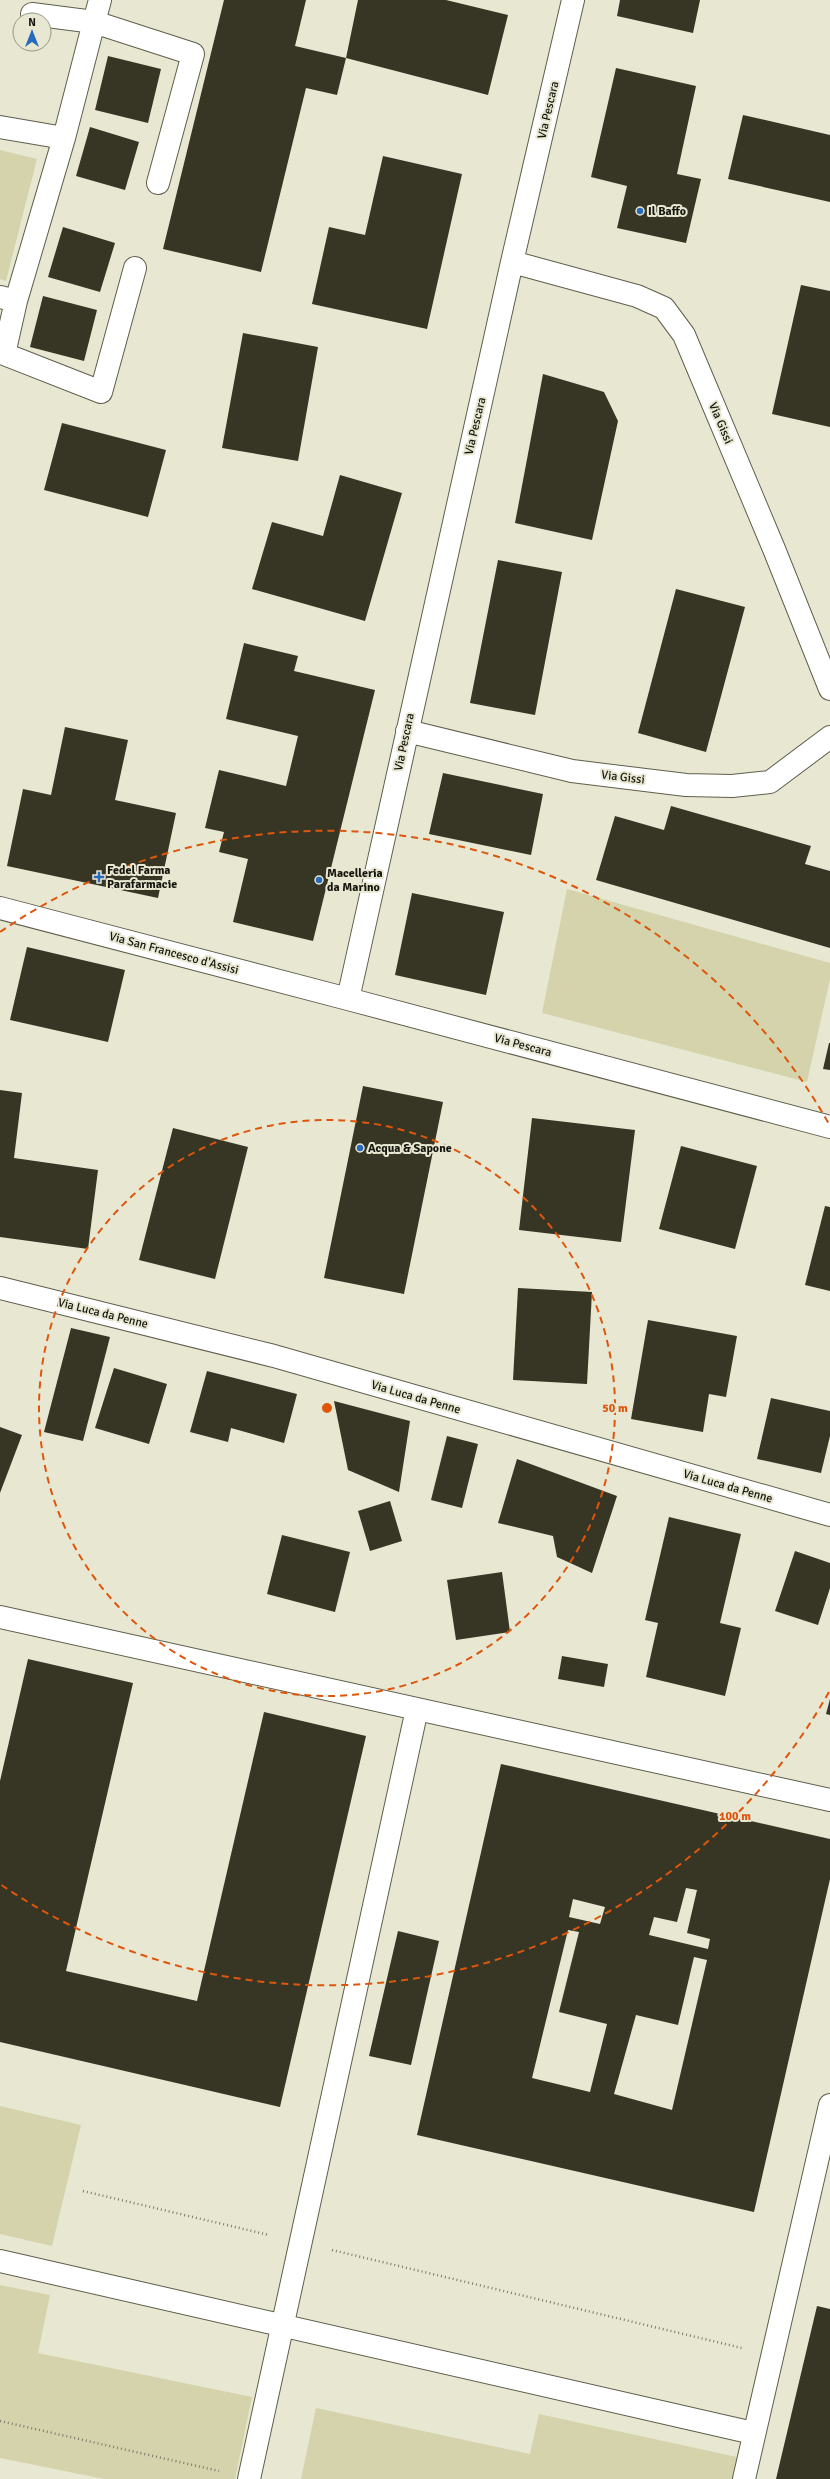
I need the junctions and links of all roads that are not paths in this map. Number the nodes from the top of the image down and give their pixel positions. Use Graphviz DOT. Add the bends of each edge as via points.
graph roads {
  1 [pos="100,0"];
  2 [pos="573,0"];
  3 [pos="52,17"];
  4 [pos="94,22"];
  5 [pos="0,127"];
  6 [pos="64,138"];
  7 [pos="158,183"];
  8 [pos="512,262"];
  9 [pos="135,268"];
  10 [pos="8,299"];
  11 [pos="830,689"];
  12 [pos="407,730"];
  13 [pos="830,738"];
  14 [pos="0,908"];
  15 [pos="348,999"];
  16 [pos="830,1127"];
  17 [pos="0,1288"];
  18 [pos="830,1515"];
  19 [pos="0,1617"];
  20 [pos="417,1709"];
  21 [pos="830,1800"];
  22 [pos="830,2106"];
  23 [pos="0,2261"];
  24 [pos="283,2325"];
  25 [pos="753,2433"];
  26 [pos="249,2479"];
  27 [pos="744,2479"];
  1 -- 4 [label="street"];
  2 -- 8 [label="street, Via Pescara"];
  3 -- 4 [label="street"];
  4 -- 6 [label="street"];
  4 -- 7 [label="street" via="193,54"];
  5 -- 6 [label="street"];
  6 -- 10 [label="street"];
  8 -- 11 [label="street, Via Gissi" via="637,296 664,308 675,320 684,335 771,542"];
  8 -- 12 [label="street, Via Pescara"];
  9 -- 10 [label="street" via="101,392 4,354"];
  12 -- 13 [label="street, Via Gissi" via="572,771 686,785 732,786 770,782"];
  12 -- 15 [label="street, Via Pescara"];
  14 -- 15 [label="street, Via San Francesco d'Assisi"];
  15 -- 16 [label="street, Via Pescara"];
  17 -- 18 [label="street, Via Luca da Penne" via="274,1356"];
  19 -- 20 [label="street"];
  20 -- 21 [label="street"];
  20 -- 24 [label="street"];
  22 -- 25 [label="street"];
  23 -- 24 [label="street"];
  24 -- 25 [label="street"];
  24 -- 26 [label="street"];
  25 -- 27 [label="street"];
}
